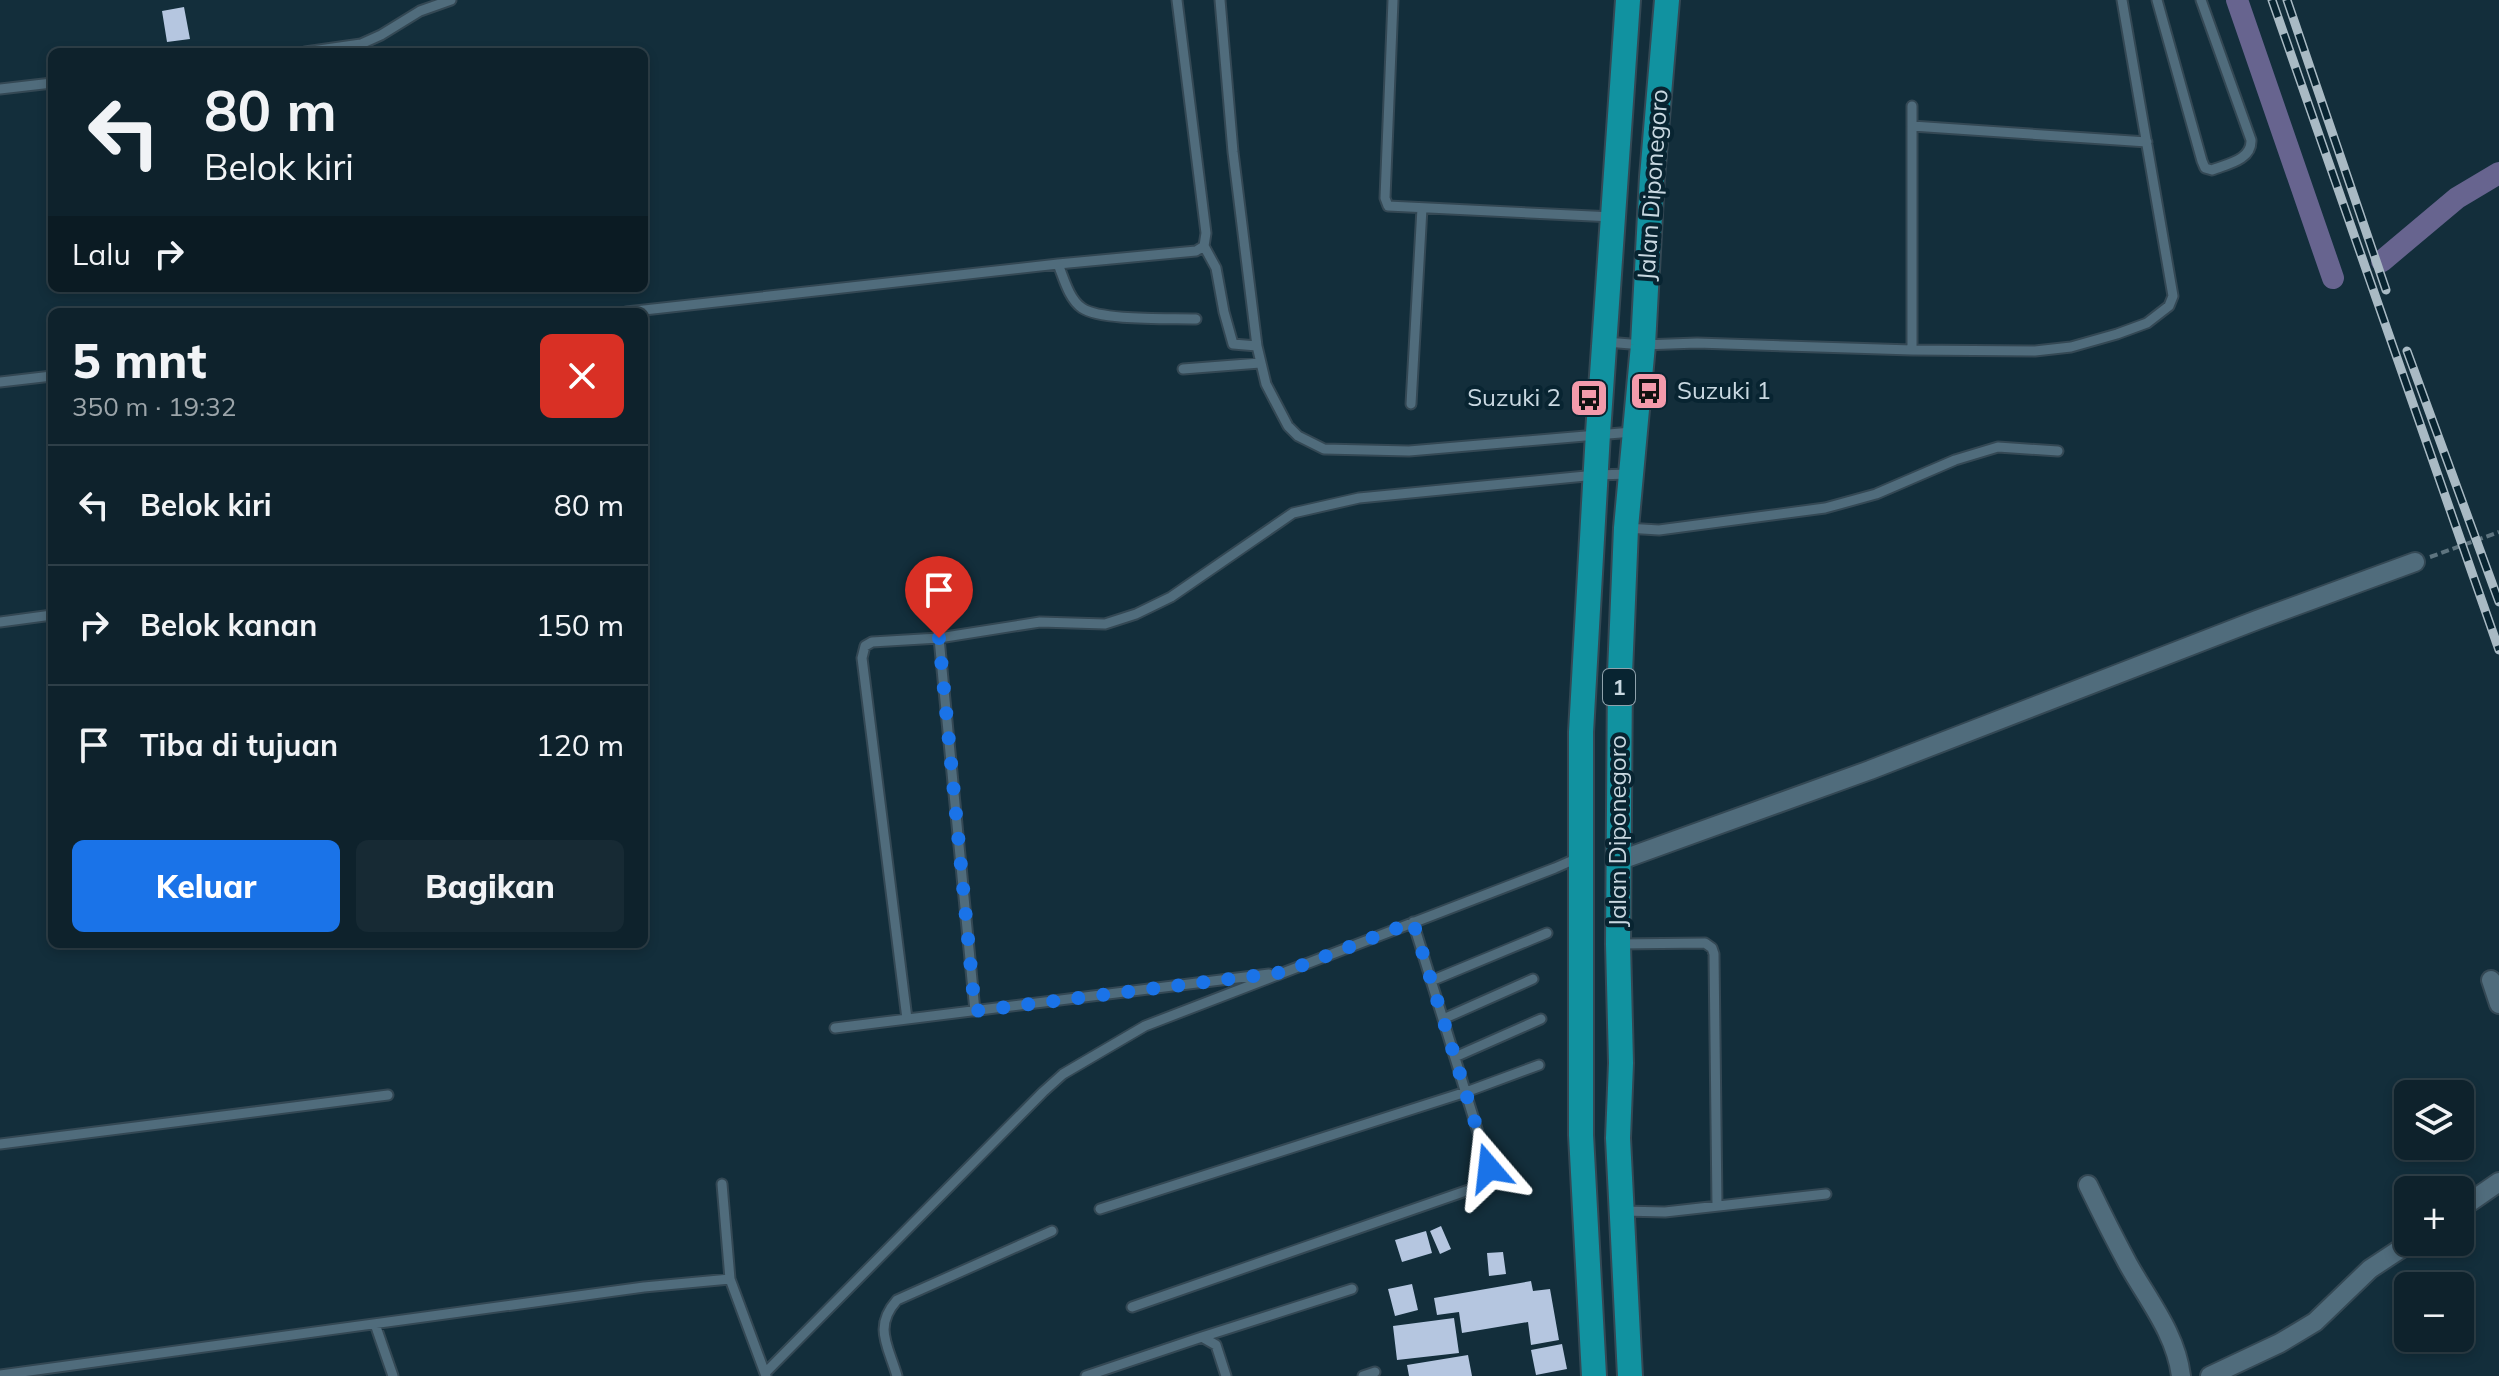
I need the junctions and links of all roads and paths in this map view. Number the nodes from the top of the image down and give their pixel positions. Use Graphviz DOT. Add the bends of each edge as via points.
graph roads {
  1 [pos="451,0"];
  2 [pos="1177,0"];
  3 [pos="1220,0"];
  4 [pos="1393,0"];
  5 [pos="1628,0"];
  6 [pos="1667,0"];
  7 [pos="2122,0"];
  8 [pos="2157,0"];
  9 [pos="2201,0"];
  10 [pos="333,48"];
  11 [pos="48,83"];
  12 [pos="0,89"];
  13 [pos="1912,106"];
  14 [pos="1912,126"];
  15 [pos="2147,142"];
  16 [pos="1422,208"];
  17 [pos="1615,217"];
  18 [pos="1204,246"];
  19 [pos="1058,264"];
  20 [pos="648,310"];
  21 [pos="1196,319"];
  22 [pos="1605,342"];
  23 [pos="1643,345"];
  24 [pos="1257,346"];
  25 [pos="1912,350"];
  26 [pos="1260,363"];
  27 [pos="1183,369"];
  28 [pos="48,376"];
  29 [pos="0,382"];
  30 [pos="1411,404"];
  31 [pos="1635,431"];
  32 [pos="1598,433"];
  33 [pos="2058,451"];
  34 [pos="1631,474"];
  35 [pos="1596,475"];
  36 [pos="1626,528"];
  37 [pos="2499,532"];
  38 [pos="2415,562"];
  39 [pos="48,616"];
  40 [pos="0,622"];
  41 [pos="939,638"];
  42 [pos="1580,857"];
  43 [pos="1618,861"];
  44 [pos="1413,922"];
  45 [pos="1547,933"];
  46 [pos="1618,944"];
  47 [pos="1285,972"];
  48 [pos="1533,979"];
  49 [pos="2491,980"];
  50 [pos="1431,981"];
  51 [pos="2499,1004"];
  52 [pos="975,1011"];
  53 [pos="907,1019"];
  54 [pos="1443,1019"];
  55 [pos="1541,1019"];
  56 [pos="835,1028"];
  57 [pos="1455,1057"];
  58 [pos="1539,1065"];
  59 [pos="1466,1092"];
  60 [pos="388,1095"];
  61 [pos="1581,1135"];
  62 [pos="1618,1138"];
  63 [pos="0,1144"];
  64 [pos="2499,1182"];
  65 [pos="722,1184"];
  66 [pos="2088,1185"];
  67 [pos="1826,1194"];
  68 [pos="2474,1199"];
  69 [pos="1717,1206"];
  70 [pos="1100,1209"];
  71 [pos="1623,1211"];
  72 [pos="1052,1231"];
  73 [pos="2394,1253"];
  74 [pos="730,1279"];
  75 [pos="1352,1289"];
  76 [pos="1132,1307"];
  77 [pos="375,1324"];
  78 [pos="1202,1337"];
  79 [pos="2252,1368"];
  80 [pos="1375,1372"];
  81 [pos="0,1375"];
  82 [pos="765,1375"];
  83 [pos="393,1376"];
  84 [pos="897,1376"];
  85 [pos="1086,1376"];
  86 [pos="1226,1376"];
  87 [pos="1363,1376"];
  88 [pos="1594,1376"];
  89 [pos="1630,1376"];
  90 [pos="2181,1376"];
  91 [pos="2210,1376"];
  1 -- 10 [label="lane" via="361,44"];
  2 -- 18 [label="lane"];
  3 -- 24 [label="lane"];
  4 -- 16 [label="lane" via="1385,201 1392,208"];
  5 -- 17 [label="highway, Jalan Diponegoro / 1"];
  6 -- 23 [label="highway, Jalan Diponegoro / 1"];
  7 -- 15 [label="lane"];
  8 -- 9 [label="lane" via="2202,161 2212,170 2248,154 2251,140"];
  11 -- 12 [label="lane"];
  13 -- 14 [label="lane"];
  14 -- 15 [label="lane"];
  14 -- 25 [label="lane"];
  15 -- 25 [label="lane" via="2173,296 2162,313 2147,323 2071,347"];
  16 -- 17 [label="lane"];
  16 -- 30 [label="lane"];
  17 -- 22 [label="highway, Jalan Diponegoro / 1"];
  18 -- 19 [label="lane"];
  18 -- 24 [label="lane" via="1216,268 1233,344"];
  19 -- 20 [label="lane"];
  19 -- 21 [label="lane" via="1084,310"];
  22 -- 23 [label="lane"];
  22 -- 32 [label="highway, Jalan Diponegoro / 1"];
  23 -- 25 [label="lane"];
  23 -- 31 [label="highway, Jalan Diponegoro / 1"];
  24 -- 26 [label="lane"];
  26 -- 27 [label="lane"];
  26 -- 32 [label="lane" via="1288,426 1324,449 1409,451"];
  28 -- 29 [label="lane"];
  31 -- 32 [label="lane"];
  31 -- 34 [label="highway, Jalan Diponegoro / 1"];
  32 -- 35 [label="highway, Jalan Diponegoro / 1"];
  33 -- 36 [label="lane" via="1998,447 1825,508 1659,530"];
  34 -- 35 [label="lane"];
  34 -- 36 [label="highway, Jalan Diponegoro / 1"];
  35 -- 41 [label="lane" via="1359,498 1293,513 1171,597 1136,614 1105,624 1040,622"];
  35 -- 42 [label="highway, Jalan Diponegoro / 1" via="1581,732"];
  36 -- 43 [label="highway, Jalan Diponegoro / 1"];
  37 -- 38 [label="path"];
  38 -- 43 [label="street"];
  39 -- 40 [label="lane"];
  41 -- 52 [label="lane"];
  41 -- 53 [label="lane" via="872,642 862,658"];
  42 -- 44 [label="lane"];
  42 -- 61 [label="highway, Jalan Diponegoro / 1"];
  43 -- 46 [label="highway, Jalan Diponegoro / 1"];
  44 -- 47 [label="lane"];
  44 -- 50 [label="lane"];
  45 -- 50 [label="lane"];
  46 -- 62 [label="highway, Jalan Diponegoro / 1"];
  46 -- 69 [label="lane" via="1705,943 1712,948"];
  47 -- 52 [label="lane"];
  47 -- 82 [label="lane" via="1145,1026 1063,1074"];
  48 -- 54 [label="lane"];
  49 -- 51 [label="street"];
  50 -- 54 [label="lane"];
  52 -- 53 [label="lane"];
  53 -- 56 [label="lane"];
  54 -- 57 [label="lane"];
  55 -- 57 [label="lane"];
  57 -- 59 [label="lane"];
  58 -- 59 [label="lane"];
  59 -- 70 [label="lane"];
  59 -- 76 [label="lane" via="1489,1168 1486,1184"];
  60 -- 63 [label="lane"];
  61 -- 62 [label="highway"];
  61 -- 88 [label="highway, Jalan Diponegoro / 1"];
  62 -- 71 [label="highway, Jalan Diponegoro / 1"];
  64 -- 68 [label="street"];
  65 -- 74 [label="lane"];
  66 -- 90 [label="street" via="2171,1337"];
  67 -- 69 [label="lane"];
  69 -- 71 [label="lane"];
  71 -- 89 [label="highway, Jalan Diponegoro / 1"];
  72 -- 84 [label="lane" via="897,1300 885,1313 883,1329"];
  73 -- 79 [label="street"];
  74 -- 77 [label="lane"];
  74 -- 82 [label="lane"];
  75 -- 78 [label="lane"];
  77 -- 81 [label="lane"];
  77 -- 83 [label="lane"];
  78 -- 85 [label="lane"];
  78 -- 86 [label="lane" via="1216,1345"];
  79 -- 91 [label="street"];
  80 -- 87 [label="lane"];
}
